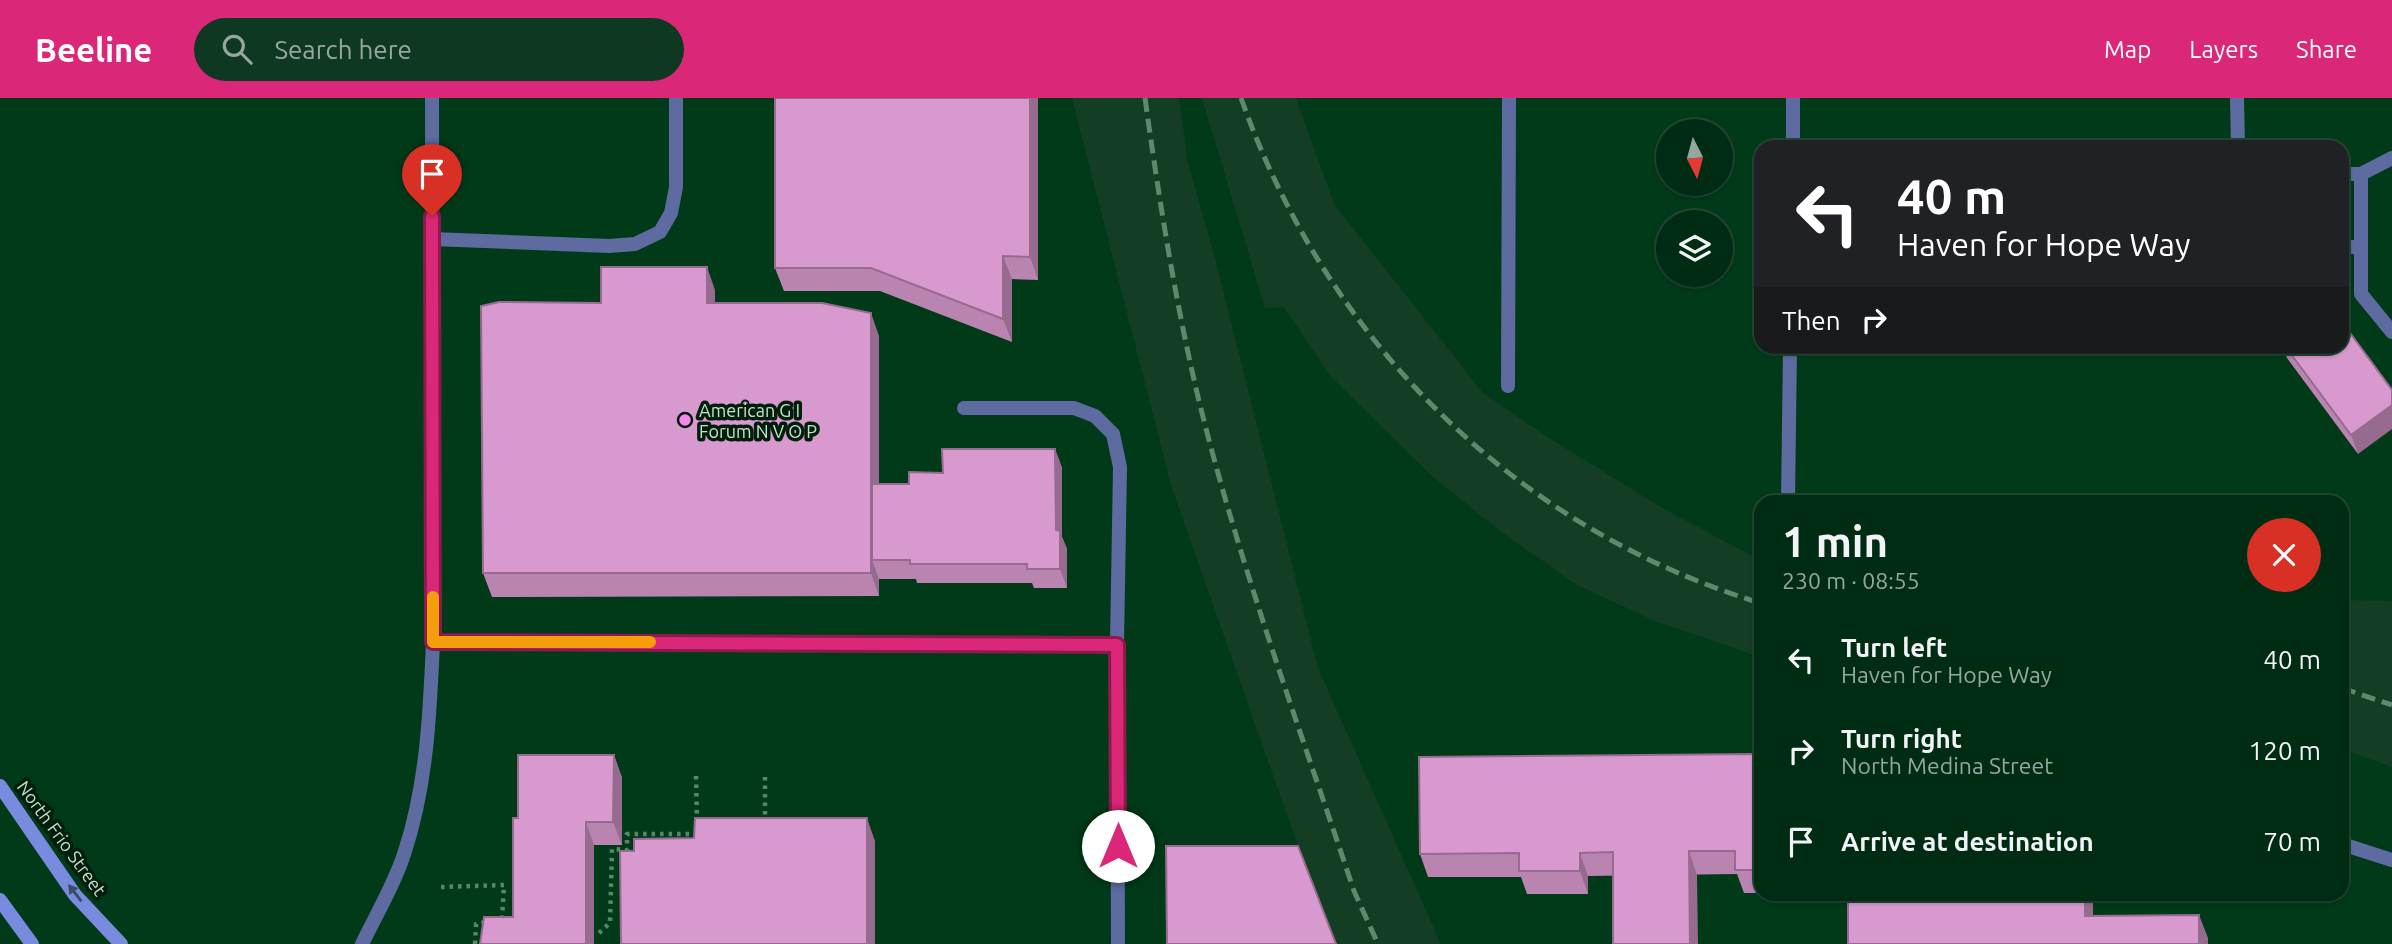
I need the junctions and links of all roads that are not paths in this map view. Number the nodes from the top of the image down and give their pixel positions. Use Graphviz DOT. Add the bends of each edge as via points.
graph roads {
  1 [pos="432,98"];
  2 [pos="676,98"];
  3 [pos="1509,98"];
  4 [pos="1793,98"];
  5 [pos="2237,98"];
  6 [pos="1793,140"];
  7 [pos="2238,140"];
  8 [pos="2392,158"];
  9 [pos="2349,174"];
  10 [pos="2361,174"];
  11 [pos="432,239"];
  12 [pos="2349,247"];
  13 [pos="2361,247"];
  14 [pos="2392,332"];
  15 [pos="1790,354"];
  16 [pos="1508,386"];
  17 [pos="964,408"];
  18 [pos="1788,495"];
  19 [pos="433,642"];
  20 [pos="1117,645"];
  21 [pos="0,786"];
  22 [pos="2349,846"];
  23 [pos="2392,860"];
  24 [pos="0,900"];
  25 [pos="32,944"];
  26 [pos="121,944"];
  27 [pos="362,944"];
  28 [pos="1118,944"];
  1 -- 11 [label="street"];
  2 -- 11 [label="street" via="676,187 671,213 660,232 635,244 609,246"];
  3 -- 16 [label="street"];
  4 -- 6 [label="street"];
  5 -- 7 [label="street"];
  8 -- 10 [label="street"];
  9 -- 10 [label="street"];
  10 -- 13 [label="street"];
  11 -- 19 [label="street"];
  12 -- 13 [label="street"];
  13 -- 14 [label="street" via="2361,294"];
  15 -- 18 [label="street"];
  17 -- 20 [label="street" via="1074,408 1095,416 1113,434 1120,467"];
  19 -- 20 [label="street"];
  19 -- 27 [label="street" via="430,722 405,851"];
  20 -- 28 [label="street"];
  26 -- 21 [label="main road, North Frio Street, one-way" via="75,895"];
  22 -- 23 [label="street"];
  24 -- 25 [label="main road"];
}
